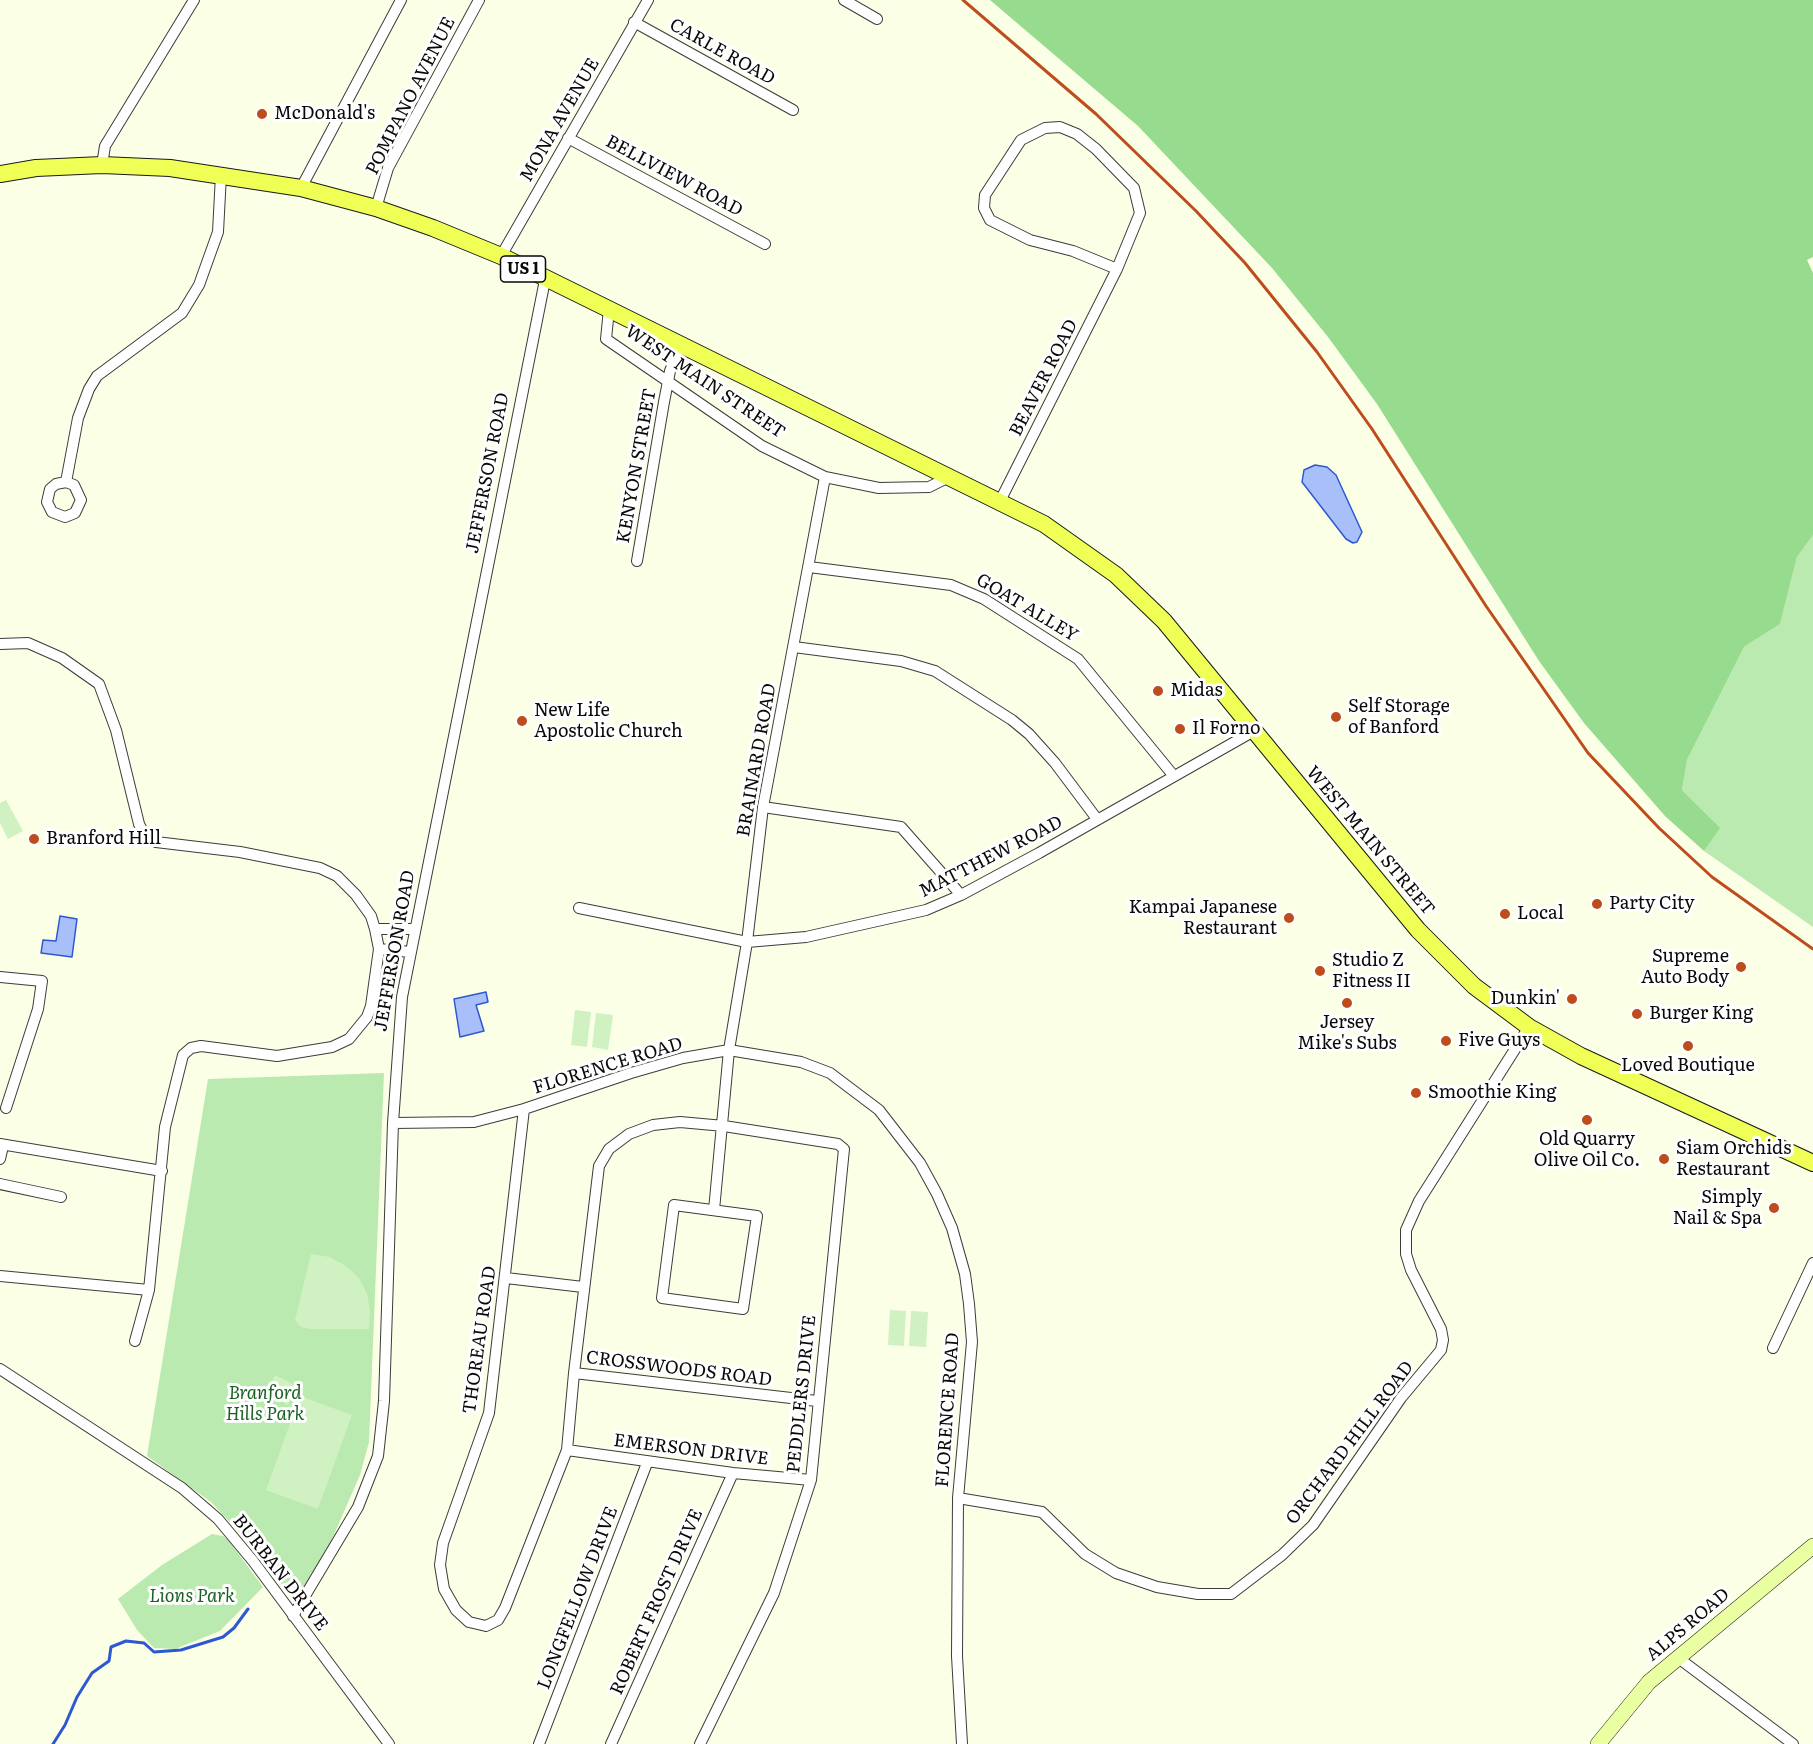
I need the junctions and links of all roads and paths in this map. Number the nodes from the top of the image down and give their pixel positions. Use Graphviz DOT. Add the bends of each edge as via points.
graph roads {
  1 [pos="194,0"];
  2 [pos="401,0"];
  3 [pos="479,0"];
  4 [pos="648,0"];
  5 [pos="844,0"];
  6 [pos="877,19"];
  7 [pos="634,22"];
  8 [pos="793,110"];
  9 [pos="568,138"];
  10 [pos="102,165"];
  11 [pos="0,174"];
  12 [pos="221,175"];
  13 [pos="300,188"];
  14 [pos="376,208"];
  15 [pos="765,244"];
  16 [pos="501,256"];
  17 [pos="1116,269"];
  18 [pos="545,280"];
  19 [pos="609,309"];
  20 [pos="681,343"];
  21 [pos="668,382"];
  22 [pos="825,477"];
  23 [pos="949,477"];
  24 [pos="66,482"];
  25 [pos="1000,501"];
  26 [pos="637,561"];
  27 [pos="809,567"];
  28 [pos="0,644"];
  29 [pos="794,647"];
  30 [pos="1254,731"];
  31 [pos="1173,776"];
  32 [pos="763,807"];
  33 [pos="1097,819"];
  34 [pos="961,895"];
  35 [pos="579,908"];
  36 [pos="375,929"];
  37 [pos="415,929"];
  38 [pos="747,942"];
  39 [pos="379,949"];
  40 [pos="410,952"];
  41 [pos="0,977"];
  42 [pos="1529,1027"];
  43 [pos="729,1050"];
  44 [pos="6,1107"];
  45 [pos="524,1109"];
  46 [pos="393,1123"];
  47 [pos="724,1126"];
  48 [pos="2,1145"];
  49 [pos="0,1159"];
  50 [pos="1813,1163"];
  51 [pos="162,1171"];
  52 [pos="0,1184"];
  53 [pos="61,1197"];
  54 [pos="714,1210"];
  55 [pos="1813,1263"];
  56 [pos="0,1276"];
  57 [pos="506,1278"];
  58 [pos="584,1287"];
  59 [pos="149,1290"];
  60 [pos="135,1341"];
  61 [pos="1773,1348"];
  62 [pos="0,1369"];
  63 [pos="574,1373"];
  64 [pos="817,1401"];
  65 [pos="567,1450"];
  66 [pos="647,1463"];
  67 [pos="733,1473"];
  68 [pos="811,1480"];
  69 [pos="958,1498"];
  70 [pos="1813,1546"];
  71 [pos="505,1608"];
  72 [pos="293,1616"];
  73 [pos="1677,1657"];
  74 [pos="389,1744"];
  75 [pos="539,1744"];
  76 [pos="611,1744"];
  77 [pos="700,1744"];
  78 [pos="962,1744"];
  79 [pos="1599,1744"];
  80 [pos="1793,1744"];
  1 -- 10 [label="street" via="105,146"];
  2 -- 13 [label="street"];
  3 -- 14 [label="street, POMPANO AVENUE" via="388,168"];
  4 -- 7 [label="street, MONA AVENUE"];
  5 -- 6 [label="street"];
  7 -- 8 [label="street, CARLE ROAD"];
  7 -- 9 [label="street, MONA AVENUE"];
  9 -- 15 [label="street, BELLVIEW ROAD"];
  9 -- 16 [label="street, MONA AVENUE"];
  10 -- 11 [label="main road, WEST MAIN STREET / US 1"];
  10 -- 12 [label="main road, WEST MAIN STREET / US 1"];
  12 -- 13 [label="main road, WEST MAIN STREET / US 1"];
  12 -- 24 [label="street" via="218,232 200,285 182,313 97,376 78,418"];
  13 -- 14 [label="main road, WEST MAIN STREET / US 1"];
  14 -- 16 [label="main road, WEST MAIN STREET / US 1"];
  16 -- 18 [label="main road, WEST MAIN STREET / US 1"];
  17 -- 17 [label="street, BEAVER ROAD" via="1089,256 1030,240 990,220 984,208 985,195 1021,140 1045,128 1060,127 1077,134 1134,188 1140,213"];
  17 -- 25 [label="street, BEAVER ROAD"];
  18 -- 19 [label="main road, WEST MAIN STREET / US 1"];
  18 -- 37 [label="street, JEFFERSON ROAD"];
  19 -- 20 [label="main road, WEST MAIN STREET / US 1"];
  19 -- 21 [label="street, WEST MAIN STREET" via="606,339"];
  20 -- 21 [label="street, KENYON STREET"];
  20 -- 23 [label="main road, WEST MAIN STREET / US 1"];
  21 -- 22 [label="street, WEST MAIN STREET" via="762,446"];
  21 -- 26 [label="street, KENYON STREET"];
  22 -- 23 [label="street, WEST MAIN STREET" via="879,488 929,487"];
  22 -- 27 [label="street, BRAINARD ROAD"];
  23 -- 25 [label="main road, WEST MAIN STREET / US 1"];
  25 -- 30 [label="main road, WEST MAIN STREET / US 1" via="1061,534 1116,575 1164,621"];
  27 -- 29 [label="street, BRAINARD ROAD"];
  27 -- 31 [label="street, GOAT ALLEY" via="951,585 984,598 1078,659"];
  28 -- 36 [label="street" via="28,643 62,658 99,684 145,836 156,842 240,852 320,868 337,876 356,895"];
  29 -- 32 [label="street, BRAINARD ROAD"];
  29 -- 33 [label="street" via="901,661 935,671 1029,734"];
  30 -- 31 [label="street, MATTHEW ROAD"];
  30 -- 42 [label="main road, WEST MAIN STREET / US 1" via="1436,951 1474,986"];
  31 -- 33 [label="street, MATTHEW ROAD"];
  32 -- 34 [label="street" via="901,827"];
  32 -- 38 [label="street, BRAINARD ROAD"];
  33 -- 34 [label="street, MATTHEW ROAD"];
  34 -- 38 [label="street, MATTHEW ROAD" via="926,910 841,930"];
  35 -- 38 [label="street, MATTHEW ROAD"];
  36 -- 37 [label="street"];
  36 -- 39 [label="street"];
  37 -- 40 [label="street, JEFFERSON ROAD"];
  38 -- 43 [label="street, BRAINARD ROAD"];
  39 -- 40 [label="street"];
  39 -- 51 [label="street" via="367,1017 349,1039 332,1047 277,1056 201,1046 183,1055 165,1127"];
  40 -- 46 [label="street, JEFFERSON ROAD" via="397,1037"];
  41 -- 44 [label="street" via="42,981 38,1010"];
  42 -- 50 [label="main road, WEST MAIN STREET / US 1" via="1581,1056"];
  42 -- 69 [label="street, ORCHARD HILL ROAD" via="1419,1201 1406,1230 1406,1254 1441,1329 1441,1350 1401,1398 1313,1525 1282,1555 1231,1594 1167,1589 1116,1573 1085,1554 1042,1512"];
  43 -- 45 [label="street, FLORENCE ROAD" via="683,1058"];
  43 -- 47 [label="street"];
  43 -- 69 [label="street, FLORENCE ROAD" via="801,1062 830,1073 854,1089 901,1136 938,1194 965,1274 972,1342"];
  45 -- 46 [label="street, FLORENCE ROAD" via="474,1122"];
  45 -- 57 [label="street, THOREAU ROAD"];
  46 -- 72 [label="street, JEFFERSON ROAD" via="384,1401 378,1456 358,1507"];
  47 -- 54 [label="street"];
  47 -- 58 [label="street, PEDDLERS DRIVE" via="680,1122 653,1125 629,1134 609,1149 598,1166"];
  47 -- 64 [label="street, PEDDLERS DRIVE" via="838,1144 844,1149"];
  48 -- 49 [label="street"];
  48 -- 51 [label="street"];
  51 -- 59 [label="street"];
  52 -- 53 [label="street"];
  54 -- 54 [label="street" via="757,1216 743,1309 662,1298 674,1205"];
  55 -- 61 [label="street"];
  56 -- 59 [label="street"];
  57 -- 58 [label="street"];
  57 -- 71 [label="street, THOREAU ROAD" via="489,1413 443,1543 440,1565 444,1588 456,1610 469,1622 486,1626 498,1620"];
  58 -- 63 [label="street, PEDDLERS DRIVE"];
  59 -- 60 [label="street"];
  62 -- 72 [label="street, BURBAN DRIVE" via="201,1503 253,1561"];
  63 -- 64 [label="street, CROSSWOODS ROAD"];
  63 -- 65 [label="street, PEDDLERS DRIVE"];
  64 -- 68 [label="street, PEDDLERS DRIVE"];
  65 -- 66 [label="street, EMERSON DRIVE"];
  65 -- 71 [label="street, PEDDLERS DRIVE"];
  66 -- 67 [label="street, EMERSON DRIVE"];
  66 -- 75 [label="street, LONGFELLOW DRIVE"];
  67 -- 68 [label="street, EMERSON DRIVE"];
  67 -- 76 [label="street, ROBERT FROST DRIVE"];
  68 -- 77 [label="street, PEDDLERS DRIVE" via="774,1593"];
  69 -- 78 [label="street, FLORENCE ROAD" via="957,1656"];
  70 -- 73 [label="street, ALPS ROAD"];
  72 -- 74 [label="street, BURBAN DRIVE"];
  73 -- 79 [label="street, ALPS ROAD" via="1637,1695"];
  73 -- 80 [label="street"];
}
